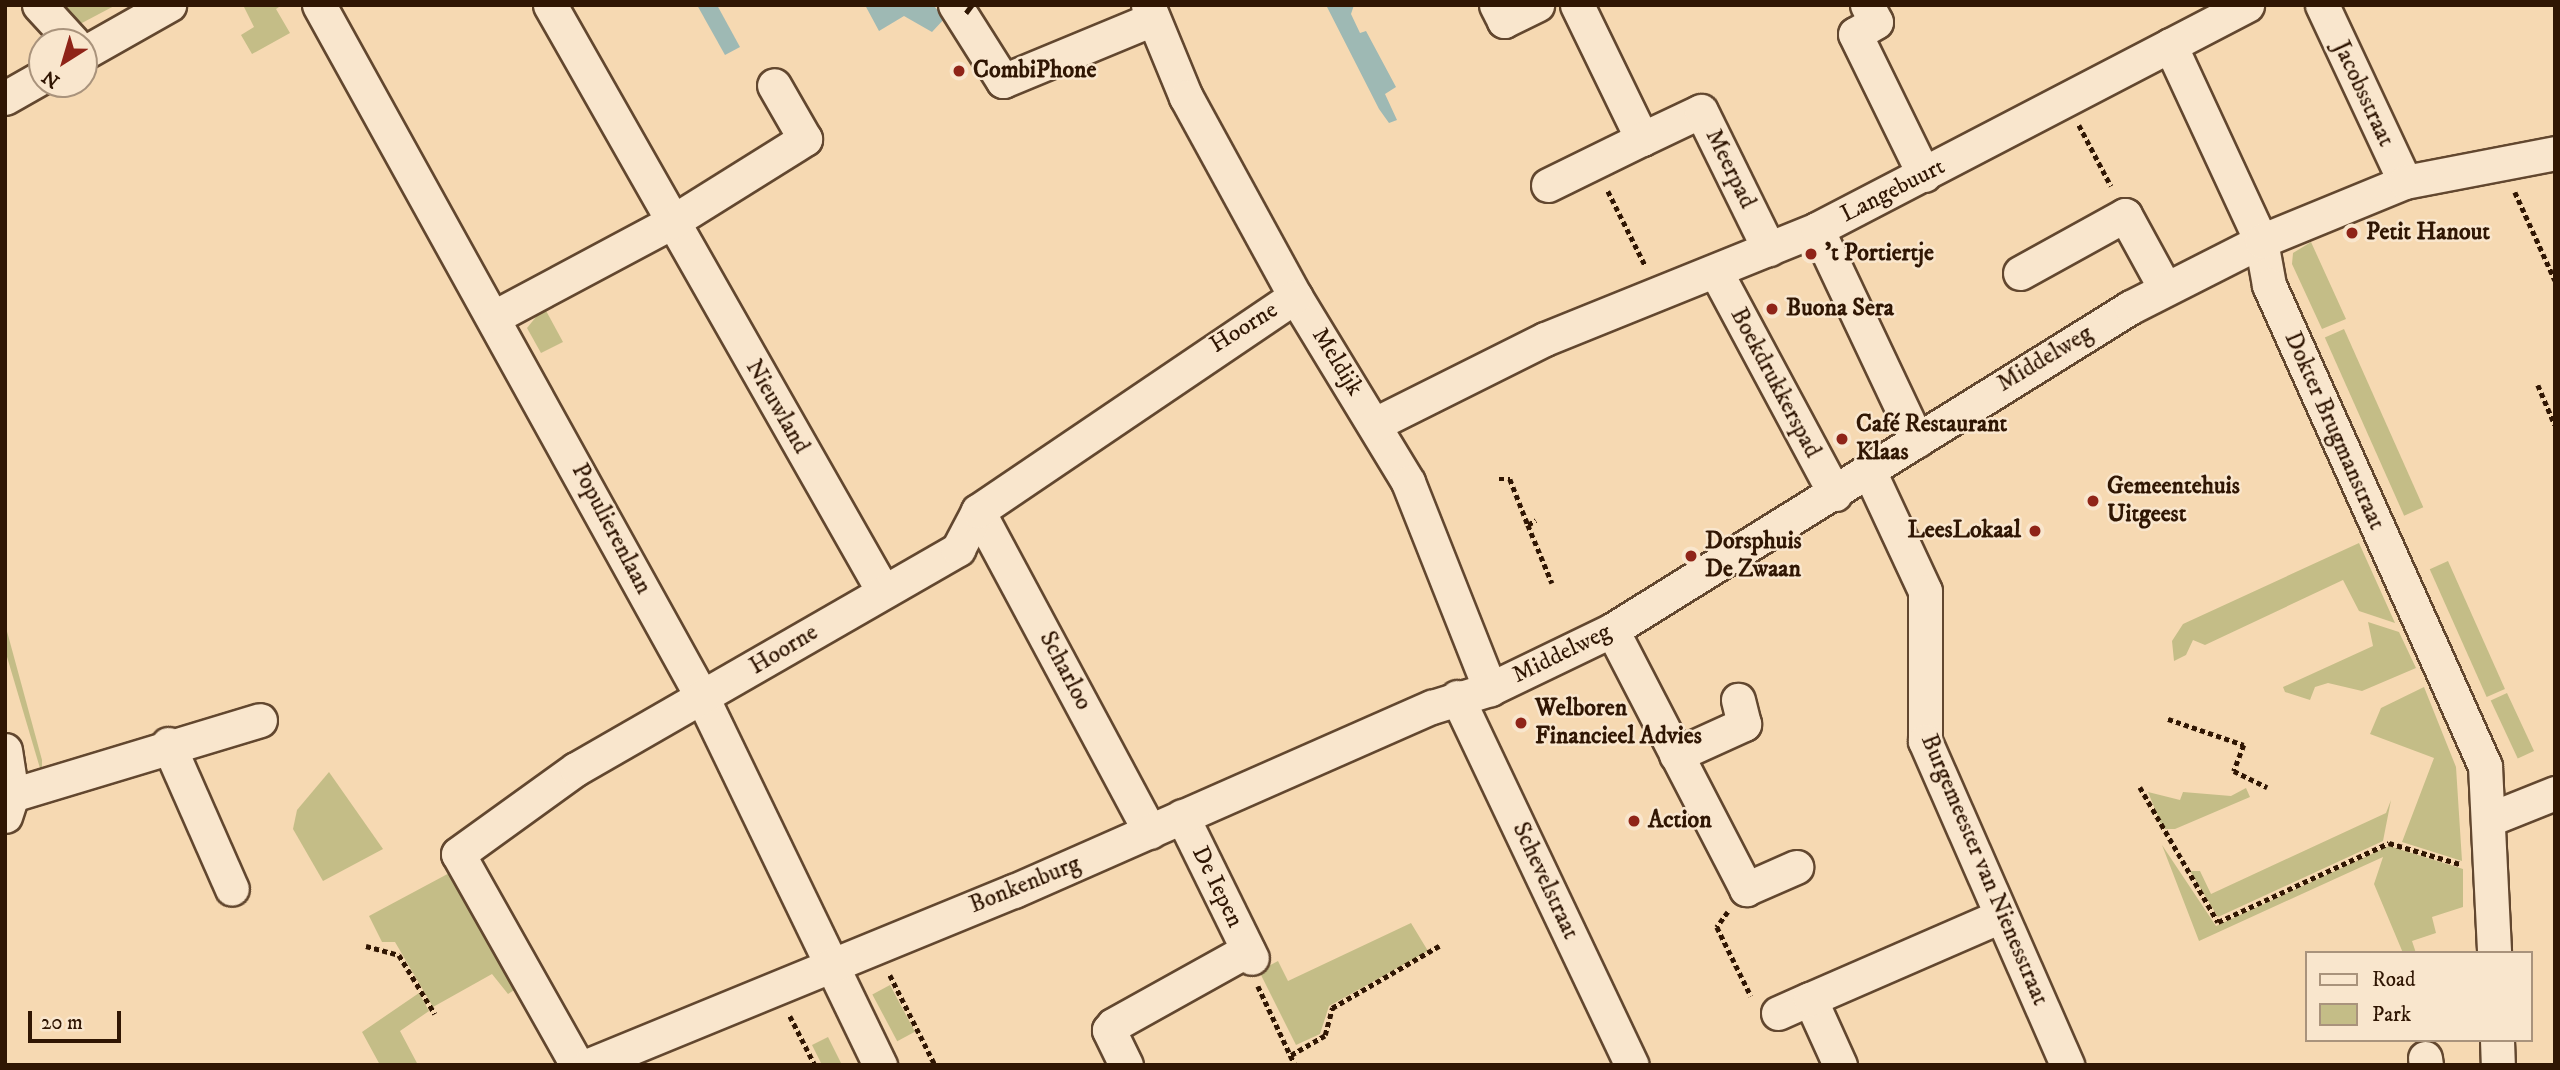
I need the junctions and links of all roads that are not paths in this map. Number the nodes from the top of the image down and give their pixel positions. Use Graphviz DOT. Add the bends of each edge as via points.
graph roads {
  1 [pos="38,5"];
  2 [pos="169,5"];
  3 [pos="320,5"];
  4 [pos="550,5"];
  5 [pos="955,5"];
  6 [pos="1496,5"];
  7 [pos="1537,5"];
  8 [pos="1867,5"];
  9 [pos="2247,5"];
  10 [pos="2322,5"];
  11 [pos="1585,8"];
  12 [pos="1151,12"];
  13 [pos="60,28"];
  14 [pos="98,45"];
  15 [pos="2170,45"];
  16 [pos="28,85"];
  17 [pos="774,85"];
  18 [pos="5,98"];
  19 [pos="1642,139"];
  20 [pos="2555,153"];
  21 [pos="1924,175"];
  22 [pos="2404,182"];
  23 [pos="1548,185"];
  24 [pos="672,222"];
  25 [pos="1817,229"];
  26 [pos="2261,240"];
  27 [pos="1769,249"];
  28 [pos="1716,272"];
  29 [pos="2020,273"];
  30 [pos="2165,288"];
  31 [pos="1295,296"];
  32 [pos="496,316"];
  33 [pos="1376,424"];
  34 [pos="1917,441"];
  35 [pos="1870,472"];
  36 [pos="1835,494"];
  37 [pos="978,511"];
  38 [pos="883,591"];
  39 [pos="1612,630"];
  40 [pos="1490,689"];
  41 [pos="1458,697"];
  42 [pos="703,699"];
  43 [pos="1738,700"];
  44 [pos="260,720"];
  45 [pos="168,744"];
  46 [pos="5,750"];
  47 [pos="1676,755"];
  48 [pos="2555,793"];
  49 [pos="8,806"];
  50 [pos="1182,816"];
  51 [pos="2490,819"];
  52 [pos="1150,832"];
  53 [pos="1796,867"];
  54 [pos="232,889"];
  55 [pos="2001,916"];
  56 [pos="2494,951"];
  57 [pos="830,963"];
  58 [pos="1810,999"];
  59 [pos="1768,1010"];
  60 [pos="2497,1042"];
  61 [pos="577,1065"];
  62 [pos="589,1065"];
  63 [pos="880,1065"];
  64 [pos="1126,1065"];
  65 [pos="1632,1065"];
  66 [pos="1840,1065"];
  67 [pos="2067,1065"];
  68 [pos="2497,1065"];
  1 -- 13 [label="street"];
  2 -- 14 [label="street"];
  3 -- 32 [label="street, Populierenlaan"];
  4 -- 24 [label="street, Nieuwland"];
  5 -- 12 [label="street" via="1003,81"];
  6 -- 7 [label="street" via="1504,21"];
  8 -- 21 [label="street" via="1876,22 1855,34"];
  9 -- 15 [label="street, Langebuurt"];
  10 -- 22 [label="street, Jacobsstraat"];
  11 -- 19 [label="street"];
  12 -- 31 [label="street, Meldijk" via="1185,97"];
  15 -- 21 [label="street, Langebuurt"];
  15 -- 26 [label="street, Dokter Brugmanstraat"];
  16 -- 18 [label="street"];
  17 -- 24 [label="street" via="805,139"];
  19 -- 23 [label="street, Meerpad"];
  19 -- 27 [label="street, Meerpad" via="1701,111"];
  20 -- 22 [label="street, Middelweg"];
  21 -- 25 [label="street, Langebuurt"];
  22 -- 26 [label="street, Middelweg"];
  24 -- 32 [label="street"];
  24 -- 38 [label="street, Nieuwland"];
  25 -- 27 [label="street, Langebuurt"];
  25 -- 34 [label="street"];
  26 -- 30 [label="street, Middelweg"];
  26 -- 51 [label="street, Dokter Brugmanstraat" via="2269,285 2485,766"];
  27 -- 28 [label="street, Langebuurt"];
  28 -- 33 [label="street, Langebuurt" via="1545,339"];
  28 -- 36 [label="street, Boekdrukkerspad"];
  29 -- 30 [label="street" via="2125,215"];
  30 -- 34 [label="street, Middelweg"];
  31 -- 33 [label="street, Meldijk"];
  31 -- 37 [label="street, Hoorne"];
  32 -- 42 [label="street, Populierenlaan"];
  33 -- 40 [label="street, Meldijk" via="1408,482"];
  34 -- 35 [label="street, Middelweg"];
  35 -- 36 [label="street, Middelweg"];
  35 -- 55 [label="street, Burgemeester van Nienesstraat" via="1925,591 1925,741"];
  36 -- 39 [label="street, Middelweg"];
  37 -- 38 [label="street, Hoorne" via="958,549"];
  37 -- 52 [label="street, Scharloo"];
  38 -- 42 [label="street, Hoorne"];
  39 -- 40 [label="street, Middelweg"];
  39 -- 47 [label="street"];
  40 -- 41 [label="street, Middelweg"];
  41 -- 50 [label="street, Bonkenburg"];
  41 -- 65 [label="street, Schevelstraat"];
  42 -- 57 [label="street, Populierenlaan"];
  42 -- 61 [label="street, Hoorne" via="576,769 458,854"];
  43 -- 47 [label="street" via="1744,724"];
  44 -- 45 [label="street"];
  45 -- 49 [label="street"];
  45 -- 54 [label="street"];
  46 -- 49 [label="street"];
  47 -- 53 [label="street" via="1746,889"];
  48 -- 51 [label="street"];
  50 -- 52 [label="street, Bonkenburg"];
  50 -- 64 [label="street, De Iepen" via="1247,954 1113,1025 1109,1030"];
  51 -- 56 [label="street, Dokter Brugmanstraat"];
  52 -- 57 [label="street, Bonkenburg"];
  55 -- 58 [label="street"];
  55 -- 67 [label="street, Burgemeester van Nienesstraat"];
  57 -- 62 [label="street, Bonkenburg"];
  57 -- 63 [label="street, Populierenlaan"];
  58 -- 59 [label="street"];
  58 -- 66 [label="street"];
  60 -- 68 [label="street"];
}
